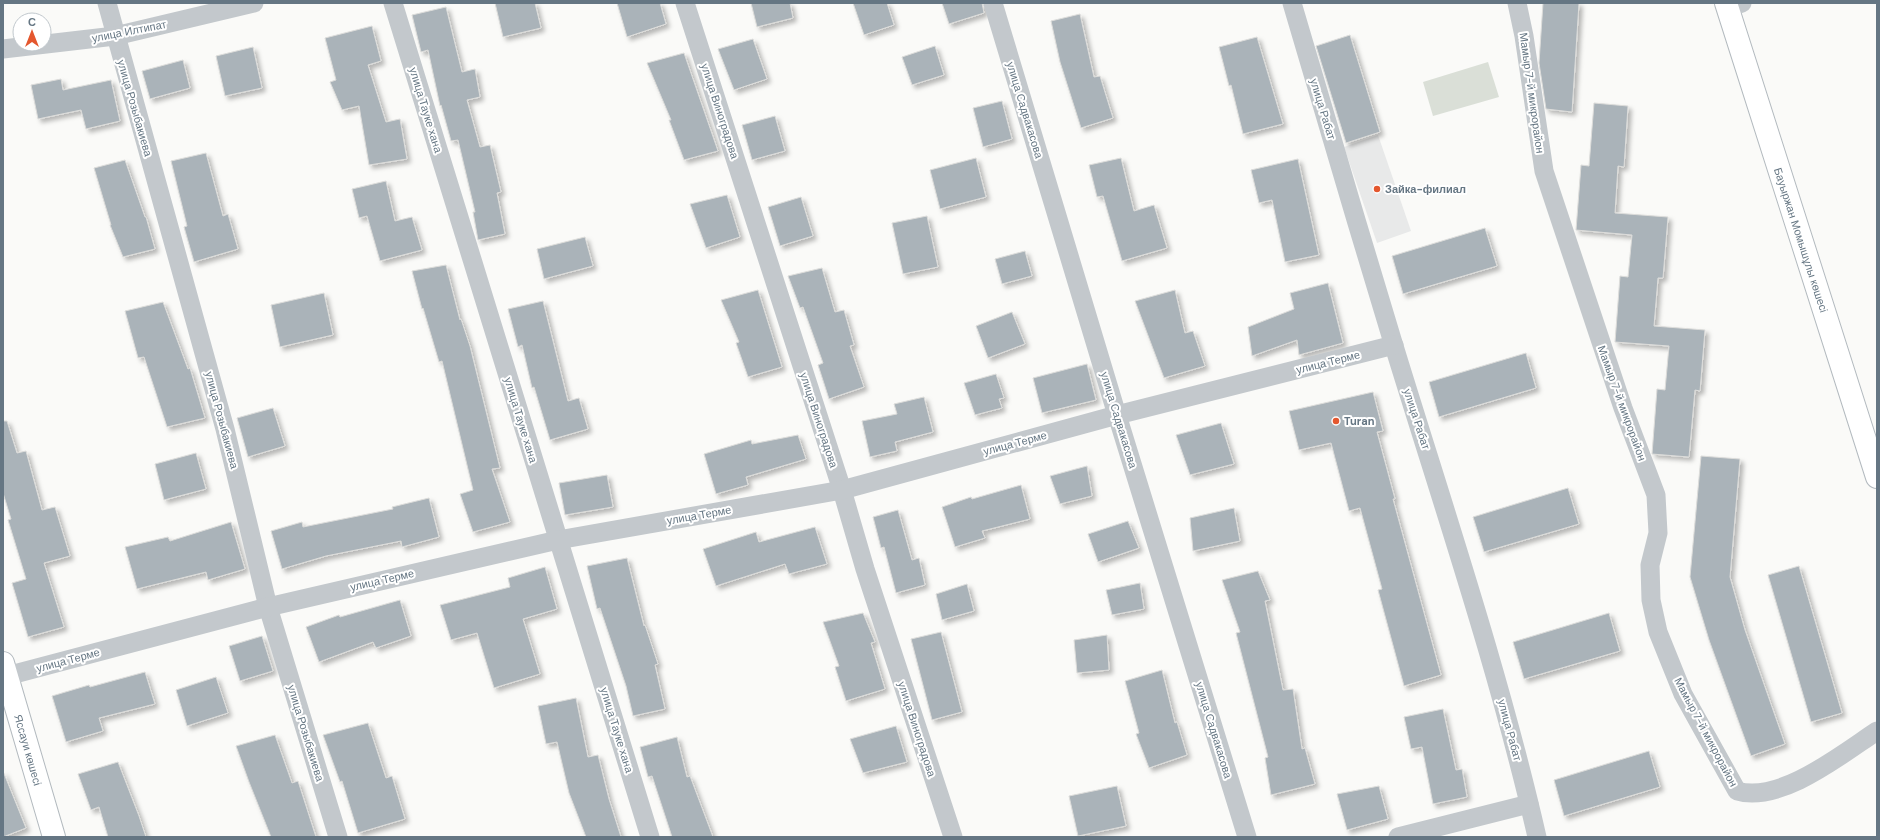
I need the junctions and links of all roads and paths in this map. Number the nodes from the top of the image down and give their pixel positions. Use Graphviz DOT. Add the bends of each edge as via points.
graph roads {
  1 [pos="107,3"];
  2 [pos="254,3"];
  3 [pos="392,3"];
  4 [pos="685,3"];
  5 [pos="993,3"];
  6 [pos="1292,3"];
  7 [pos="1517,3"];
  8 [pos="1732,5"];
  9 [pos="115,36"];
  10 [pos="3,50"];
  11 [pos="1394,345"];
  12 [pos="1117,415"];
  13 [pos="1877,477"];
  14 [pos="842,490"];
  15 [pos="558,540"];
  16 [pos="268,606"];
  17 [pos="4,672"];
  18 [pos="1877,731"];
  19 [pos="1529,804"];
  20 [pos="54,837"];
  21 [pos="338,837"];
  22 [pos="650,837"];
  23 [pos="953,837"];
  24 [pos="1247,837"];
  25 [pos="1398,837"];
  26 [pos="1537,837"];
  1 -- 9 [label="street, улица Розыбакиева"];
  2 -- 9 [label="street, улица Илтипат"];
  3 -- 15 [label="street, улица Тауке хана"];
  4 -- 14 [label="street, улица Виноградова"];
  5 -- 12 [label="street, улица Садвакасова"];
  6 -- 11 [label="street, улица Рабат"];
  7 -- 18 [label="street, Мамыр 7-й микрорайон" via="1544,171 1623,408 1656,495 1658,533 1650,565 1651,600 1658,632 1683,694 1737,791 1747,794 1801,781"];
  8 -- 13 [label="main road, Бауыржан Момышұлы көшесі"];
  9 -- 10 [label="street, улица Илтипат"];
  9 -- 16 [label="street, улица Розыбакиева" via="225,428"];
  11 -- 12 [label="street, улица Терме"];
  11 -- 19 [label="street, улица Рабат" via="1478,617 1516,747"];
  12 -- 14 [label="street, улица Терме"];
  12 -- 24 [label="street, улица Садвакасова"];
  14 -- 15 [label="street, улица Терме"];
  14 -- 23 [label="street, улица Виноградова"];
  15 -- 16 [label="street, улица Терме"];
  15 -- 22 [label="street, улица Тауке хана"];
  16 -- 17 [label="street, улица Терме" via="62,662"];
  16 -- 21 [label="street, улица Розыбакиева"];
  17 -- 20 [label="main road, Яссауи көшесі"];
  19 -- 25 [label="street"];
  19 -- 26 [label="street, улица Рабат"];
}
